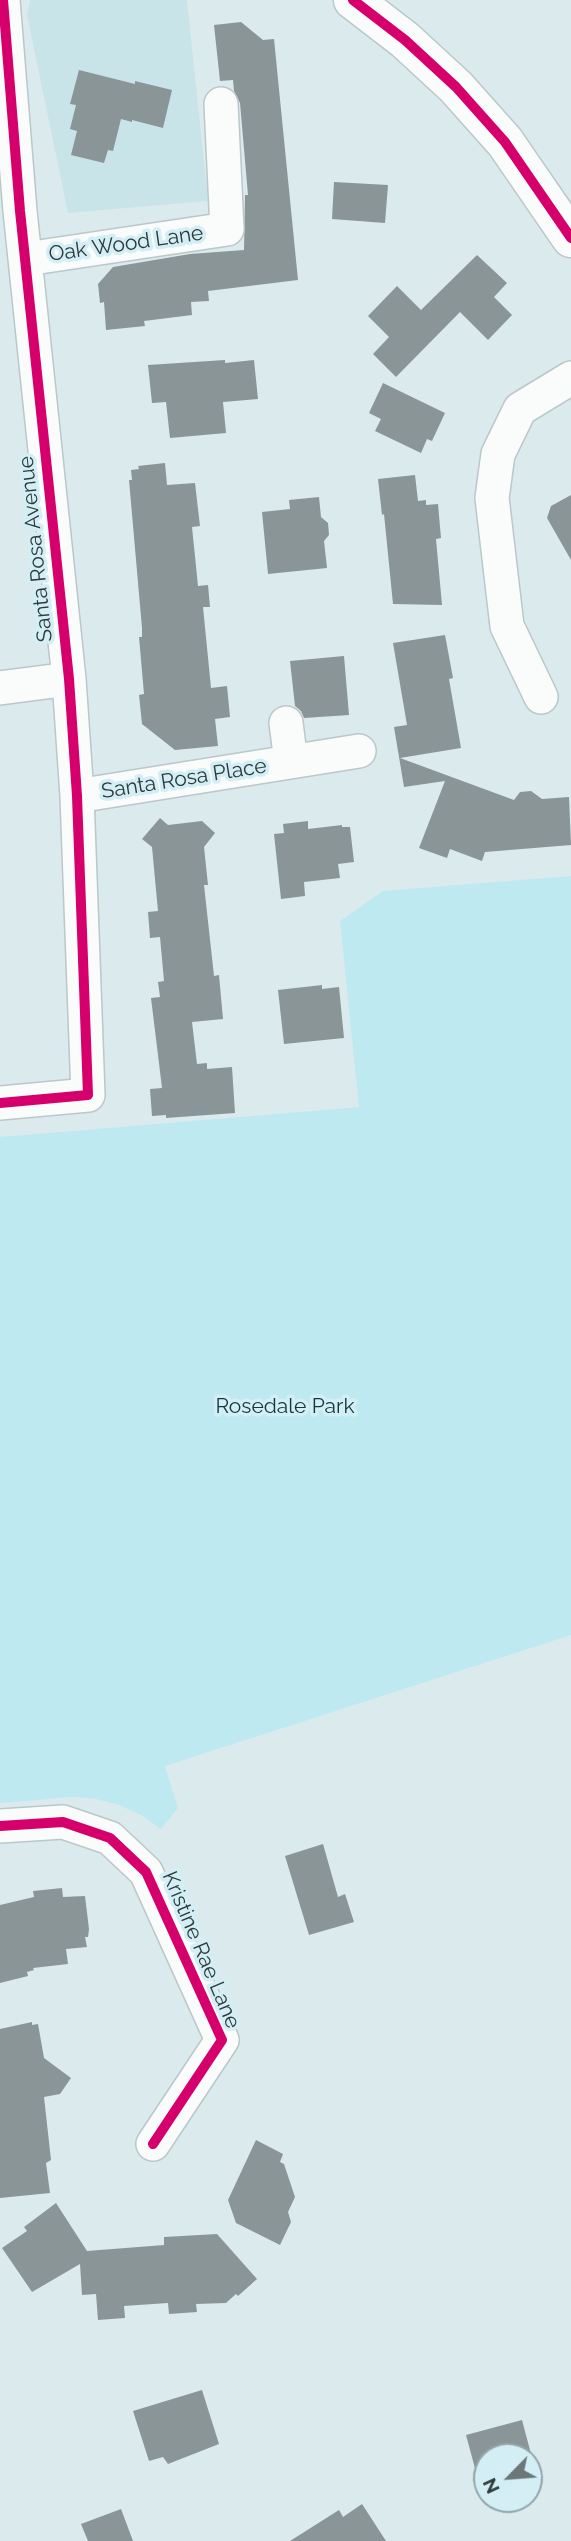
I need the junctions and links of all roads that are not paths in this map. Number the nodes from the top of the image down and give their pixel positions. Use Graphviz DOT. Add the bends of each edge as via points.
graph roads {
  1 [pos="3,0"];
  2 [pos="354,0"];
  3 [pos="221,104"];
  4 [pos="10,212"];
  5 [pos="571,238"];
  6 [pos="26,259"];
  7 [pos="571,378"];
  8 [pos="69,680"];
  9 [pos="0,688"];
  10 [pos="541,697"];
  11 [pos="286,723"];
  12 [pos="359,751"];
  13 [pos="291,762"];
  14 [pos="77,796"];
  15 [pos="0,1103"];
  16 [pos="0,1826"];
  17 [pos="153,2144"];
  1 -- 4 [label="street, Santa Rosa Avenue"];
  2 -- 5 [label="main road" via="456,87 505,142"];
  3 -- 6 [label="street, Oak Wood Lane" via="227,229"];
  4 -- 6 [label="street, Santa Rosa Avenue"];
  6 -- 8 [label="street, Santa Rosa Avenue"];
  7 -- 10 [label="street" via="520,409 498,454 492,498 507,626"];
  8 -- 9 [label="street"];
  8 -- 14 [label="street, Santa Rosa Avenue"];
  11 -- 13 [label="street, Santa Rosa Place"];
  12 -- 13 [label="street, Santa Rosa Place"];
  13 -- 14 [label="street, Santa Rosa Place"];
  14 -- 15 [label="street, Santa Rosa Avenue" via="88,1095"];
  16 -- 17 [label="street, Kristine Rae Lane" via="63,1822 110,1838 146,1872 222,2040"];
}
